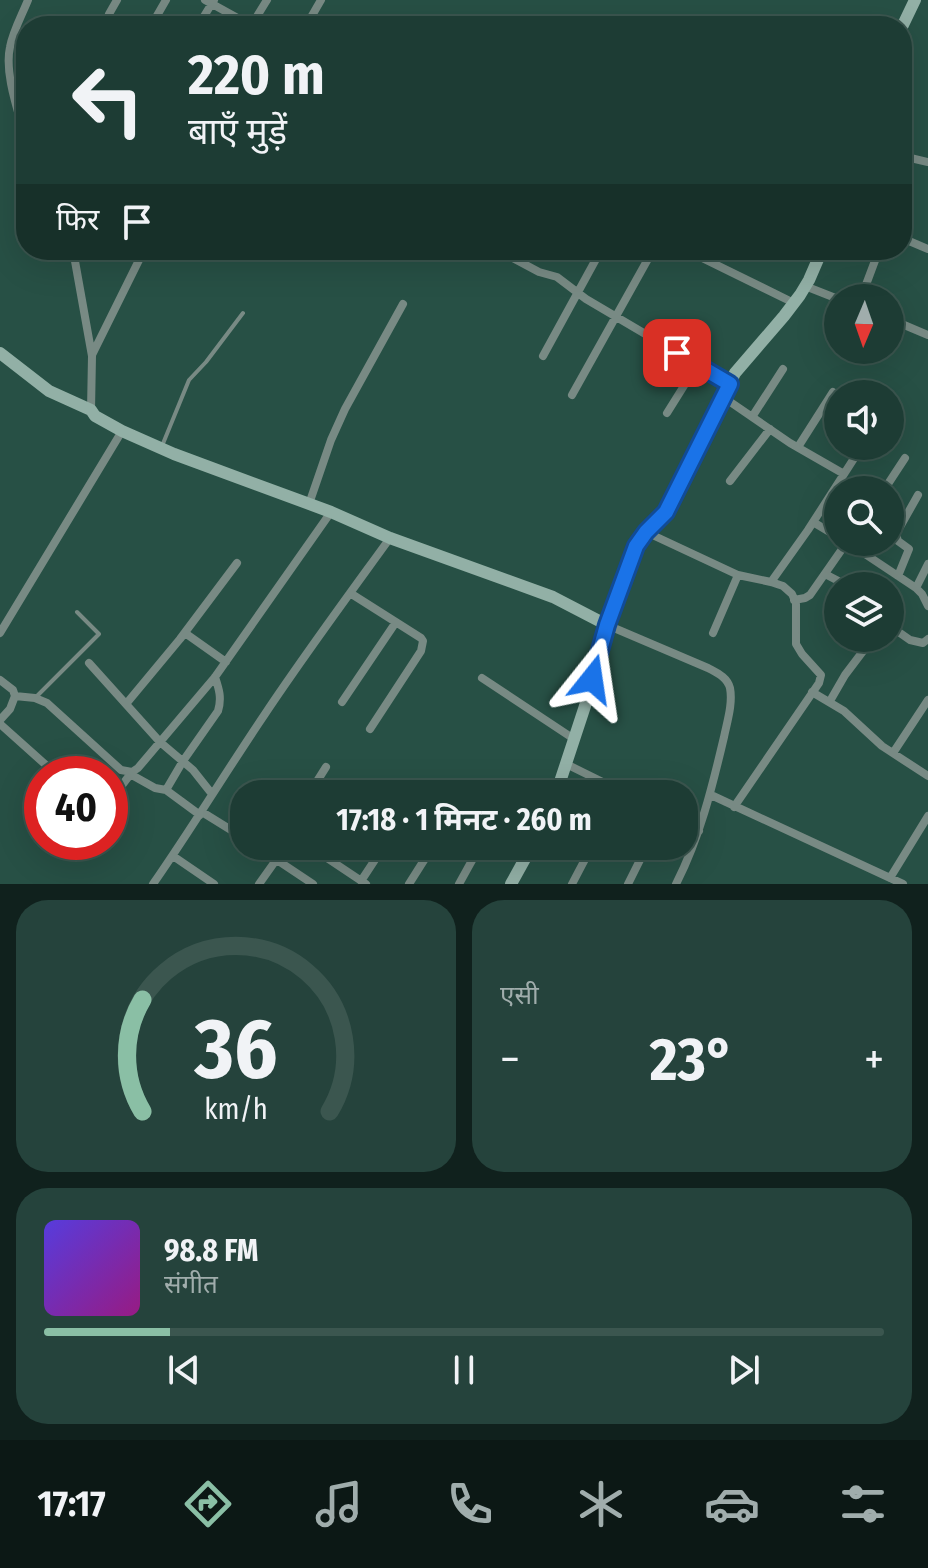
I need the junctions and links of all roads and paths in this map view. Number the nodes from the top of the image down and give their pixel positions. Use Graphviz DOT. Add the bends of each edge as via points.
graph roads {
  1 [pos="117,0"];
  2 [pos="210,1"];
  3 [pos="109,14"];
  4 [pos="235,16"];
  5 [pos="16,30"];
  6 [pos="0,48"];
  7 [pos="9,55"];
  8 [pos="16,99"];
  9 [pos="75,260"];
  10 [pos="139,260"];
  11 [pos="517,260"];
  12 [pos="596,260"];
  13 [pos="648,260"];
  14 [pos="706,260"];
  15 [pos="817,260"];
  16 [pos="875,260"];
  17 [pos="866,284"];
  18 [pos="805,286"];
  19 [pos="578,293"];
  20 [pos="824,293"];
  21 [pos="794,303"];
  22 [pos="403,304"];
  23 [pos="243,313"];
  24 [pos="617,317"];
  25 [pos="904,325"];
  26 [pos="928,335"];
  27 [pos="0,353"];
  28 [pos="92,356"];
  29 [pos="543,356"];
  30 [pos="697,365"];
  31 [pos="783,369"];
  32 [pos="730,384"];
  33 [pos="572,395"];
  34 [pos="723,397"];
  35 [pos="824,406"];
  36 [pos="91,410"];
  37 [pos="667,413"];
  38 [pos="752,417"];
  39 [pos="770,429"];
  40 [pos="122,431"];
  41 [pos="798,447"];
  42 [pos="161,449"];
  43 [pos="905,458"];
  44 [pos="853,460"];
  45 [pos="844,474"];
  46 [pos="893,476"];
  47 [pos="730,481"];
  48 [pos="918,495"];
  49 [pos="309,504"];
  50 [pos="331,512"];
  51 [pos="813,522"];
  52 [pos="824,529"];
  53 [pos="646,532"];
  54 [pos="390,538"];
  55 [pos="869,556"];
  56 [pos="237,563"];
  57 [pos="928,564"];
  58 [pos="892,572"];
  59 [pos="900,572"];
  60 [pos="738,575"];
  61 [pos="824,575"];
  62 [pos="904,580"];
  63 [pos="771,582"];
  64 [pos="916,588"];
  65 [pos="350,593"];
  66 [pos="794,600"];
  67 [pos="928,606"];
  68 [pos="77,612"];
  69 [pos="396,622"];
  70 [pos="607,625"];
  71 [pos="0,633"];
  72 [pos="185,633"];
  73 [pos="713,633"];
  74 [pos="904,636"];
  75 [pos="928,639"];
  76 [pos="862,652"];
  77 [pos="226,662"];
  78 [pos="89,663"];
  79 [pos="215,677"];
  80 [pos="482,678"];
  81 [pos="0,680"];
  82 [pos="812,692"];
  83 [pos="15,696"];
  84 [pos="35,698"];
  85 [pos="928,700"];
  86 [pos="830,701"];
  87 [pos="342,702"];
  88 [pos="126,704"];
  89 [pos="0,722"];
  90 [pos="370,729"];
  91 [pos="574,739"];
  92 [pos="160,742"];
  93 [pos="893,753"];
  94 [pos="37,756"];
  95 [pos="183,761"];
  96 [pos="566,764"];
  97 [pos="326,767"];
  98 [pos="131,773"];
  99 [pos="928,776"];
  100 [pos="128,777"];
  101 [pos="318,780"];
  102 [pos="561,780"];
  103 [pos="597,780"];
  104 [pos="166,790"];
  105 [pos="212,794"];
  106 [pos="711,795"];
  107 [pos="734,807"];
  108 [pos="201,814"];
  109 [pos="928,816"];
  110 [pos="230,830"];
  111 [pos="699,831"];
  112 [pos="173,856"];
  113 [pos="276,860"];
  114 [pos="278,860"];
  115 [pos="336,860"];
  116 [pos="376,860"];
  117 [pos="424,860"];
  118 [pos="472,860"];
  119 [pos="524,860"];
  120 [pos="585,860"];
  121 [pos="640,860"];
  122 [pos="890,878"];
  123 [pos="364,882"];
  124 [pos="679,883"];
  125 [pos="153,884"];
  126 [pos="214,884"];
  127 [pos="259,884"];
  128 [pos="313,884"];
  129 [pos="409,884"];
  130 [pos="459,884"];
  131 [pos="511,884"];
  132 [pos="572,884"];
  133 [pos="628,884"];
  134 [pos="903,884"];
  1 -- 3 [label="street"];
  2 -- 4 [label="street"];
  5 -- 7 [label="street"];
  6 -- 7 [label="street"];
  7 -- 8 [label="street"];
  9 -- 28 [label="street"];
  10 -- 28 [label="street"];
  11 -- 19 [label="street" via="557,277"];
  12 -- 19 [label="street"];
  13 -- 24 [label="street"];
  14 -- 21 [label="street"];
  15 -- 18 [label="street"];
  16 -- 17 [label="street"];
  18 -- 20 [label="street"];
  18 -- 21 [label="street"];
  19 -- 24 [label="street"];
  19 -- 29 [label="street"];
  21 -- 32 [label="street"];
  22 -- 49 [label="street" via="345,409"];
  23 -- 42 [label="lane" via="189,380"];
  24 -- 30 [label="street"];
  24 -- 33 [label="street"];
  25 -- 26 [label="street"];
  27 -- 36 [label="street" via="49,391"];
  28 -- 36 [label="street"];
  30 -- 32 [label="street"];
  30 -- 37 [label="street"];
  31 -- 38 [label="street"];
  32 -- 34 [label="street"];
  34 -- 38 [label="street"];
  34 -- 53 [label="street" via="666,512"];
  35 -- 41 [label="street"];
  36 -- 40 [label="street"];
  38 -- 39 [label="street"];
  39 -- 41 [label="street"];
  39 -- 47 [label="street"];
  40 -- 42 [label="street"];
  40 -- 71 [label="street"];
  41 -- 45 [label="street"];
  42 -- 49 [label="street"];
  43 -- 46 [label="street"];
  44 -- 45 [label="street"];
  45 -- 51 [label="street"];
  48 -- 59 [label="street" via="896,534 909,549"];
  49 -- 50 [label="street"];
  50 -- 54 [label="street"];
  50 -- 77 [label="street"];
  51 -- 52 [label="street"];
  51 -- 63 [label="street"];
  53 -- 60 [label="street"];
  53 -- 70 [label="street"];
  54 -- 65 [label="street"];
  54 -- 70 [label="street" via="553,597"];
  55 -- 58 [label="street"];
  56 -- 72 [label="street"];
  57 -- 64 [label="street"];
  60 -- 63 [label="street"];
  60 -- 73 [label="street"];
  61 -- 66 [label="street" via="808,598"];
  62 -- 64 [label="street"];
  63 -- 66 [label="street" via="783,586"];
  64 -- 67 [label="street"];
  65 -- 69 [label="street"];
  65 -- 105 [label="street"];
  66 -- 82 [label="street" via="796,644 821,675"];
  68 -- 84 [label="lane" via="99,634"];
  69 -- 87 [label="street"];
  69 -- 90 [label="street" via="421,638 423,646"];
  70 -- 91 [label="street"];
  70 -- 106 [label="street" via="708,668 730,686"];
  72 -- 77 [label="street"];
  72 -- 88 [label="street"];
  74 -- 75 [label="street" via="923,643"];
  76 -- 86 [label="street"];
  77 -- 79 [label="street"];
  78 -- 88 [label="street"];
  79 -- 92 [label="street"];
  79 -- 95 [label="street" via="218,711"];
  80 -- 91 [label="street"];
  81 -- 83 [label="street"];
  82 -- 86 [label="street"];
  82 -- 107 [label="street"];
  83 -- 84 [label="street"];
  83 -- 89 [label="street"];
  84 -- 98 [label="street"];
  85 -- 93 [label="street"];
  86 -- 93 [label="street"];
  88 -- 92 [label="street"];
  89 -- 94 [label="street"];
  91 -- 96 [label="street"];
  92 -- 95 [label="street"];
  92 -- 98 [label="street"];
  93 -- 99 [label="street"];
  95 -- 104 [label="street"];
  95 -- 105 [label="street"];
  96 -- 102 [label="street"];
  96 -- 103 [label="street"];
  97 -- 101 [label="street"];
  98 -- 100 [label="street"];
  98 -- 104 [label="street"];
  104 -- 108 [label="street"];
  105 -- 108 [label="street"];
  106 -- 107 [label="street"];
  106 -- 111 [label="street"];
  107 -- 122 [label="street"];
  108 -- 110 [label="street"];
  108 -- 112 [label="street"];
  109 -- 122 [label="street"];
  111 -- 124 [label="street"];
  112 -- 125 [label="street"];
  112 -- 126 [label="street"];
  113 -- 127 [label="street"];
  114 -- 128 [label="street"];
  115 -- 123 [label="street"];
  116 -- 123 [label="street"];
  117 -- 129 [label="street"];
  118 -- 130 [label="street"];
  119 -- 131 [label="street"];
  120 -- 132 [label="street"];
  121 -- 133 [label="street"];
  122 -- 134 [label="street"];
}
